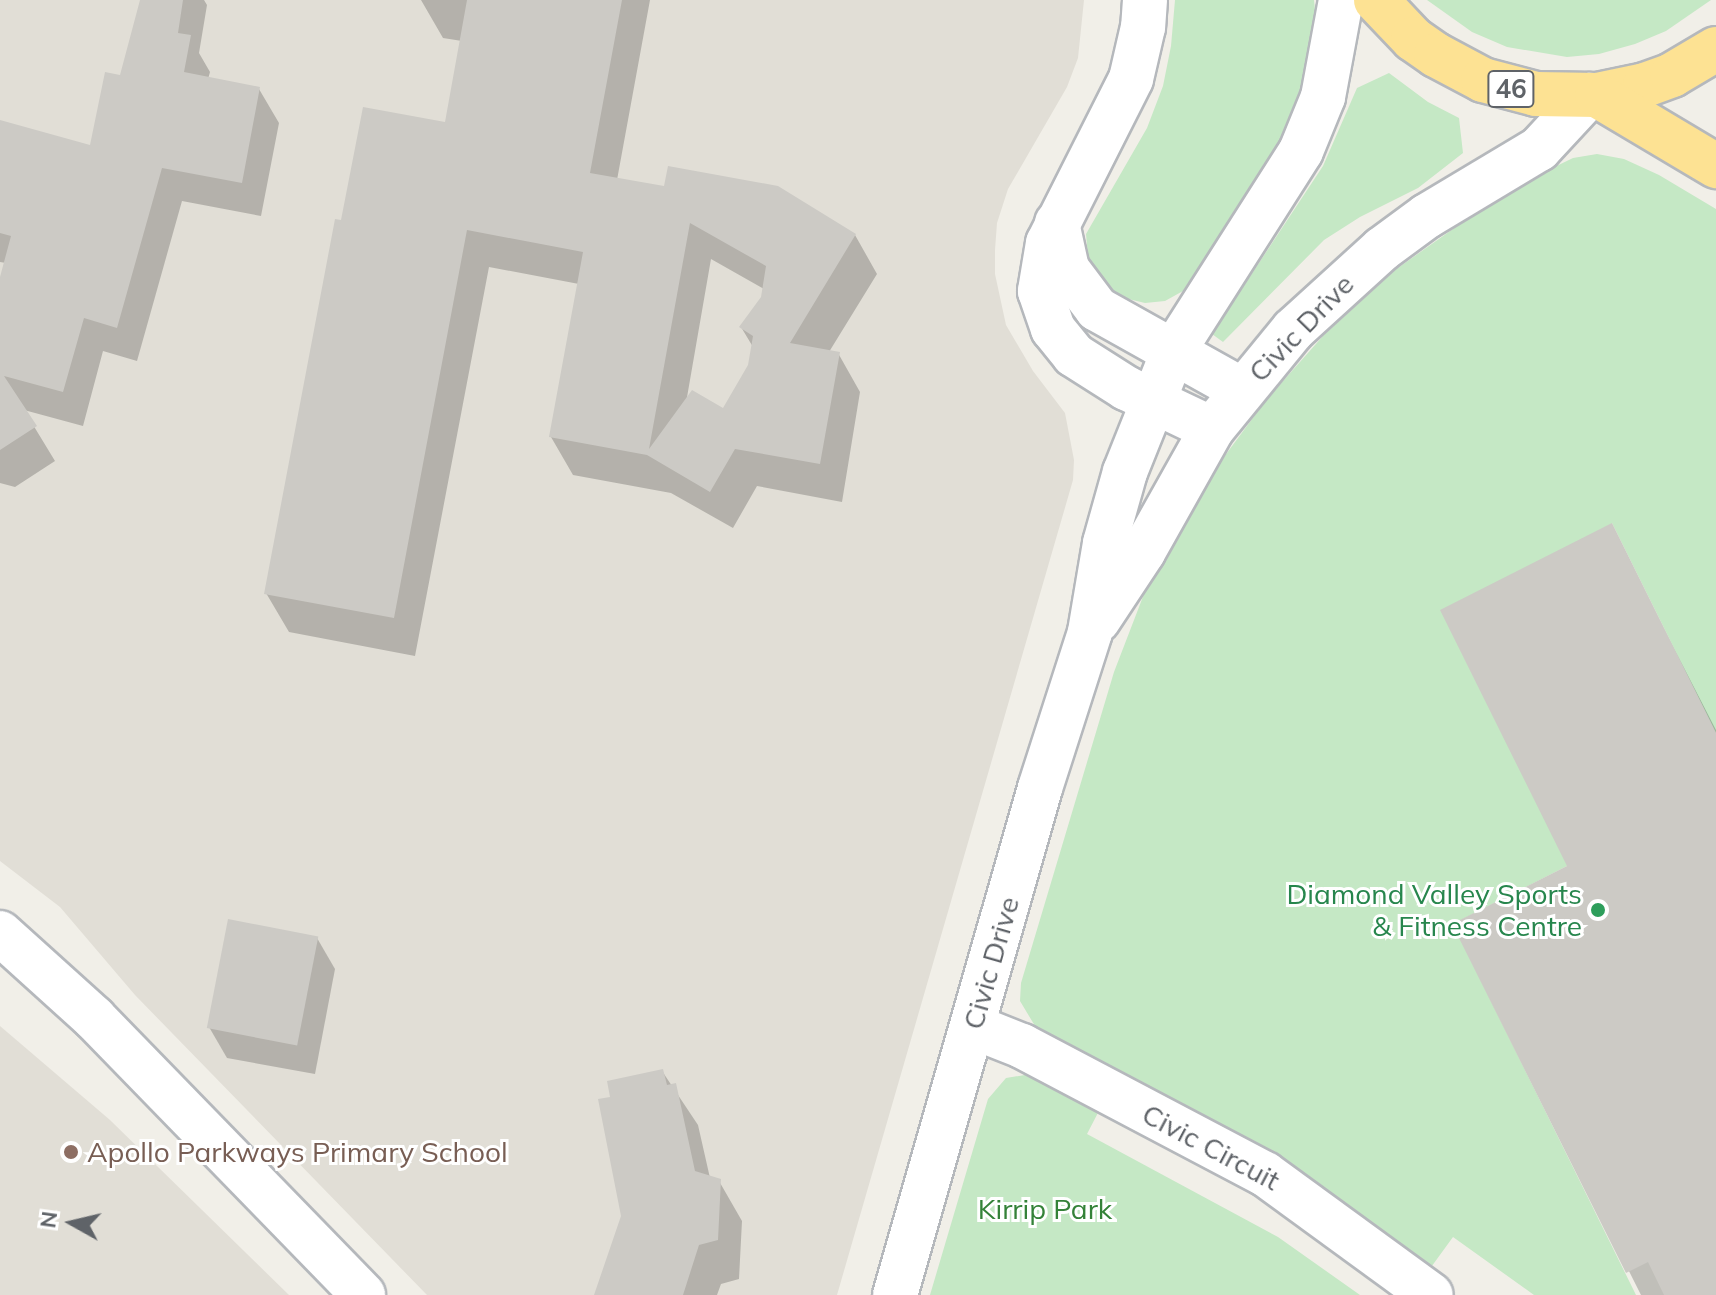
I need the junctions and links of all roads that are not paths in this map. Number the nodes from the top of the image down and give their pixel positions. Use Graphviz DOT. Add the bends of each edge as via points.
graph roads {
  1 [pos="1145,0"];
  2 [pos="1341,0"];
  3 [pos="1376,0"];
  4 [pos="1716,49"];
  5 [pos="1716,71"];
  6 [pos="1672,75"];
  7 [pos="1593,95"];
  8 [pos="1716,166"];
  9 [pos="1057,223"];
  10 [pos="1173,352"];
  11 [pos="1242,390"];
  12 [pos="1151,400"];
  13 [pos="1212,429"];
  14 [pos="1090,632"];
  15 [pos="0,933"];
  16 [pos="974,1027"];
  17 [pos="363,1295"];
  18 [pos="895,1295"];
  19 [pos="1431,1295"];
  1 -- 9 [label="street" via="1131,79"];
  2 -- 10 [label="street, Civic Drive" via="1323,97 1301,151"];
  3 -- 7 [label="highway, 46" via="1413,39 1471,74 1536,94"];
  4 -- 6 [label="highway, 46"];
  5 -- 6 [label="street"];
  6 -- 7 [label="highway, 46"];
  7 -- 8 [label="highway, 46"];
  7 -- 11 [label="street, Civic Drive" via="1539,149 1427,216 1360,267 1293,330"];
  9 -- 10 [label="street" via="1067,269 1087,298 1119,324"];
  9 -- 12 [label="street" via="1040,291 1053,329 1074,355"];
  10 -- 11 [label="street"];
  10 -- 12 [label="street, Civic Drive"];
  11 -- 13 [label="street, Civic Drive"];
  12 -- 13 [label="street"];
  12 -- 14 [label="street, Civic Drive" via="1105,543"];
  13 -- 14 [label="street, Civic Drive" via="1143,552"];
  14 -- 16 [label="street, Civic Drive" via="1040,788"];
  15 -- 17 [label="street" via="94,1018"];
  16 -- 18 [label="street, Civic Drive"];
  16 -- 19 [label="street, Civic Circuit" via="1022,1046 1265,1174"];
}
